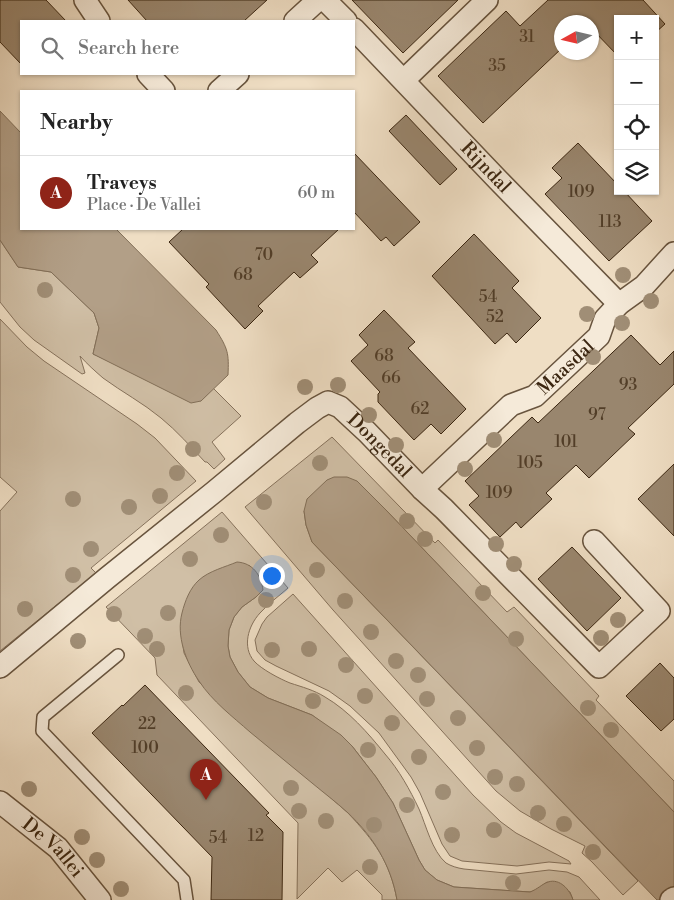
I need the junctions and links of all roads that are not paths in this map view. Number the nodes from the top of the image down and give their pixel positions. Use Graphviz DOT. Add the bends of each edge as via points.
graph roads {
  1 [pos="85,0"];
  2 [pos="318,0"];
  3 [pos="325,0"];
  4 [pos="487,0"];
  5 [pos="98,20"];
  6 [pos="296,20"];
  7 [pos="345,20"];
  8 [pos="355,30"];
  9 [pos="149,75"];
  10 [pos="237,75"];
  11 [pos="404,80"];
  12 [pos="163,90"];
  13 [pos="220,90"];
  14 [pos="674,253"];
  15 [pos="619,304"];
  16 [pos="422,489"];
  17 [pos="594,541"];
  18 [pos="118,655"];
  19 [pos="0,667"];
  20 [pos="0,802"];
  21 [pos="92,897"];
  22 [pos="187,900"];
  1 -- 5 [label="street"];
  2 -- 6 [label="street"];
  3 -- 7 [label="street"];
  4 -- 11 [label="street"];
  8 -- 11 [label="street, Rijndal"];
  9 -- 12 [label="street"];
  10 -- 13 [label="street"];
  11 -- 15 [label="street, Rijndal"];
  14 -- 15 [label="street, Maasdal" via="644,286"];
  15 -- 16 [label="street, Maasdal" via="605,320 599,336 549,383 535,396 510,405"];
  16 -- 17 [label="street, Dongedal" via="599,667 659,611"];
  16 -- 19 [label="street, Dongedal" via="340,407 328,402 298,423"];
  18 -- 22 [label="lane" via="43,717 42,731 184,880"];
  20 -- 21 [label="street, De Vallei" via="58,848"];
}
